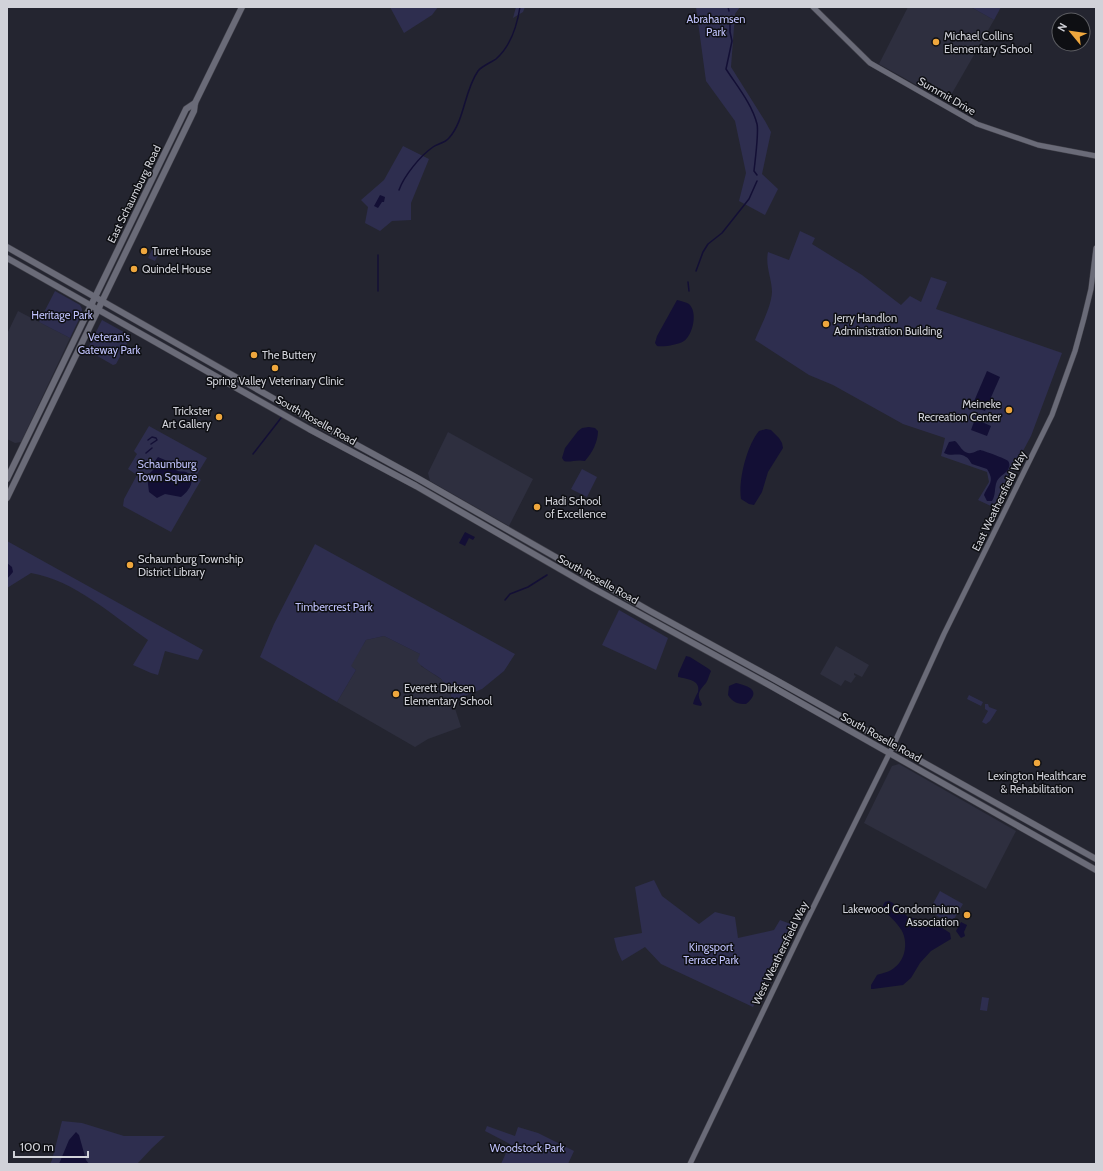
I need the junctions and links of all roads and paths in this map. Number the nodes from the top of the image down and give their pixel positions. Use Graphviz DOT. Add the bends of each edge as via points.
graph roads {
  1 [pos="242,7"];
  2 [pos="813,7"];
  3 [pos="195,103"];
  4 [pos="1096,156"];
  5 [pos="7,247"];
  6 [pos="1096,248"];
  7 [pos="7,258"];
  8 [pos="95,298"];
  9 [pos="102,302"];
  10 [pos="91,306"];
  11 [pos="98,310"];
  12 [pos="7,479"];
  13 [pos="7,498"];
  14 [pos="893,746"];
  15 [pos="890,753"];
  16 [pos="1096,859"];
  17 [pos="1096,870"];
  18 [pos="690,1164"];
  1 -- 3 [label="main road, East Schaumburg Road"];
  2 -- 4 [label="street, Summit Drive" via="870,63 977,124 1038,145"];
  3 -- 8 [label="main road, East Schaumburg Road" via="186,109"];
  3 -- 9 [label="main road, East Schaumburg Road" via="194,111"];
  5 -- 8 [label="main road, South Roselle Road"];
  6 -- 14 [label="street, East Weathersfield Way" via="1091,289 1082,325 1052,415 944,634"];
  7 -- 10 [label="main road, South Roselle Road"];
  8 -- 9 [label="main road, South Roselle Road"];
  8 -- 10 [label="main road, East Schaumburg Road"];
  9 -- 11 [label="main road, East Schaumburg Road"];
  9 -- 14 [label="main road, South Roselle Road"];
  10 -- 11 [label="main road, South Roselle Road"];
  10 -- 12 [label="main road, East Schaumburg Road"];
  11 -- 13 [label="main road, East Schaumburg Road"];
  11 -- 15 [label="main road, South Roselle Road"];
  14 -- 15 [label="street, East Weathersfield Way"];
  14 -- 16 [label="main road, South Roselle Road"];
  15 -- 17 [label="main road, South Roselle Road"];
  15 -- 18 [label="street, West Weathersfield Way"];
}
